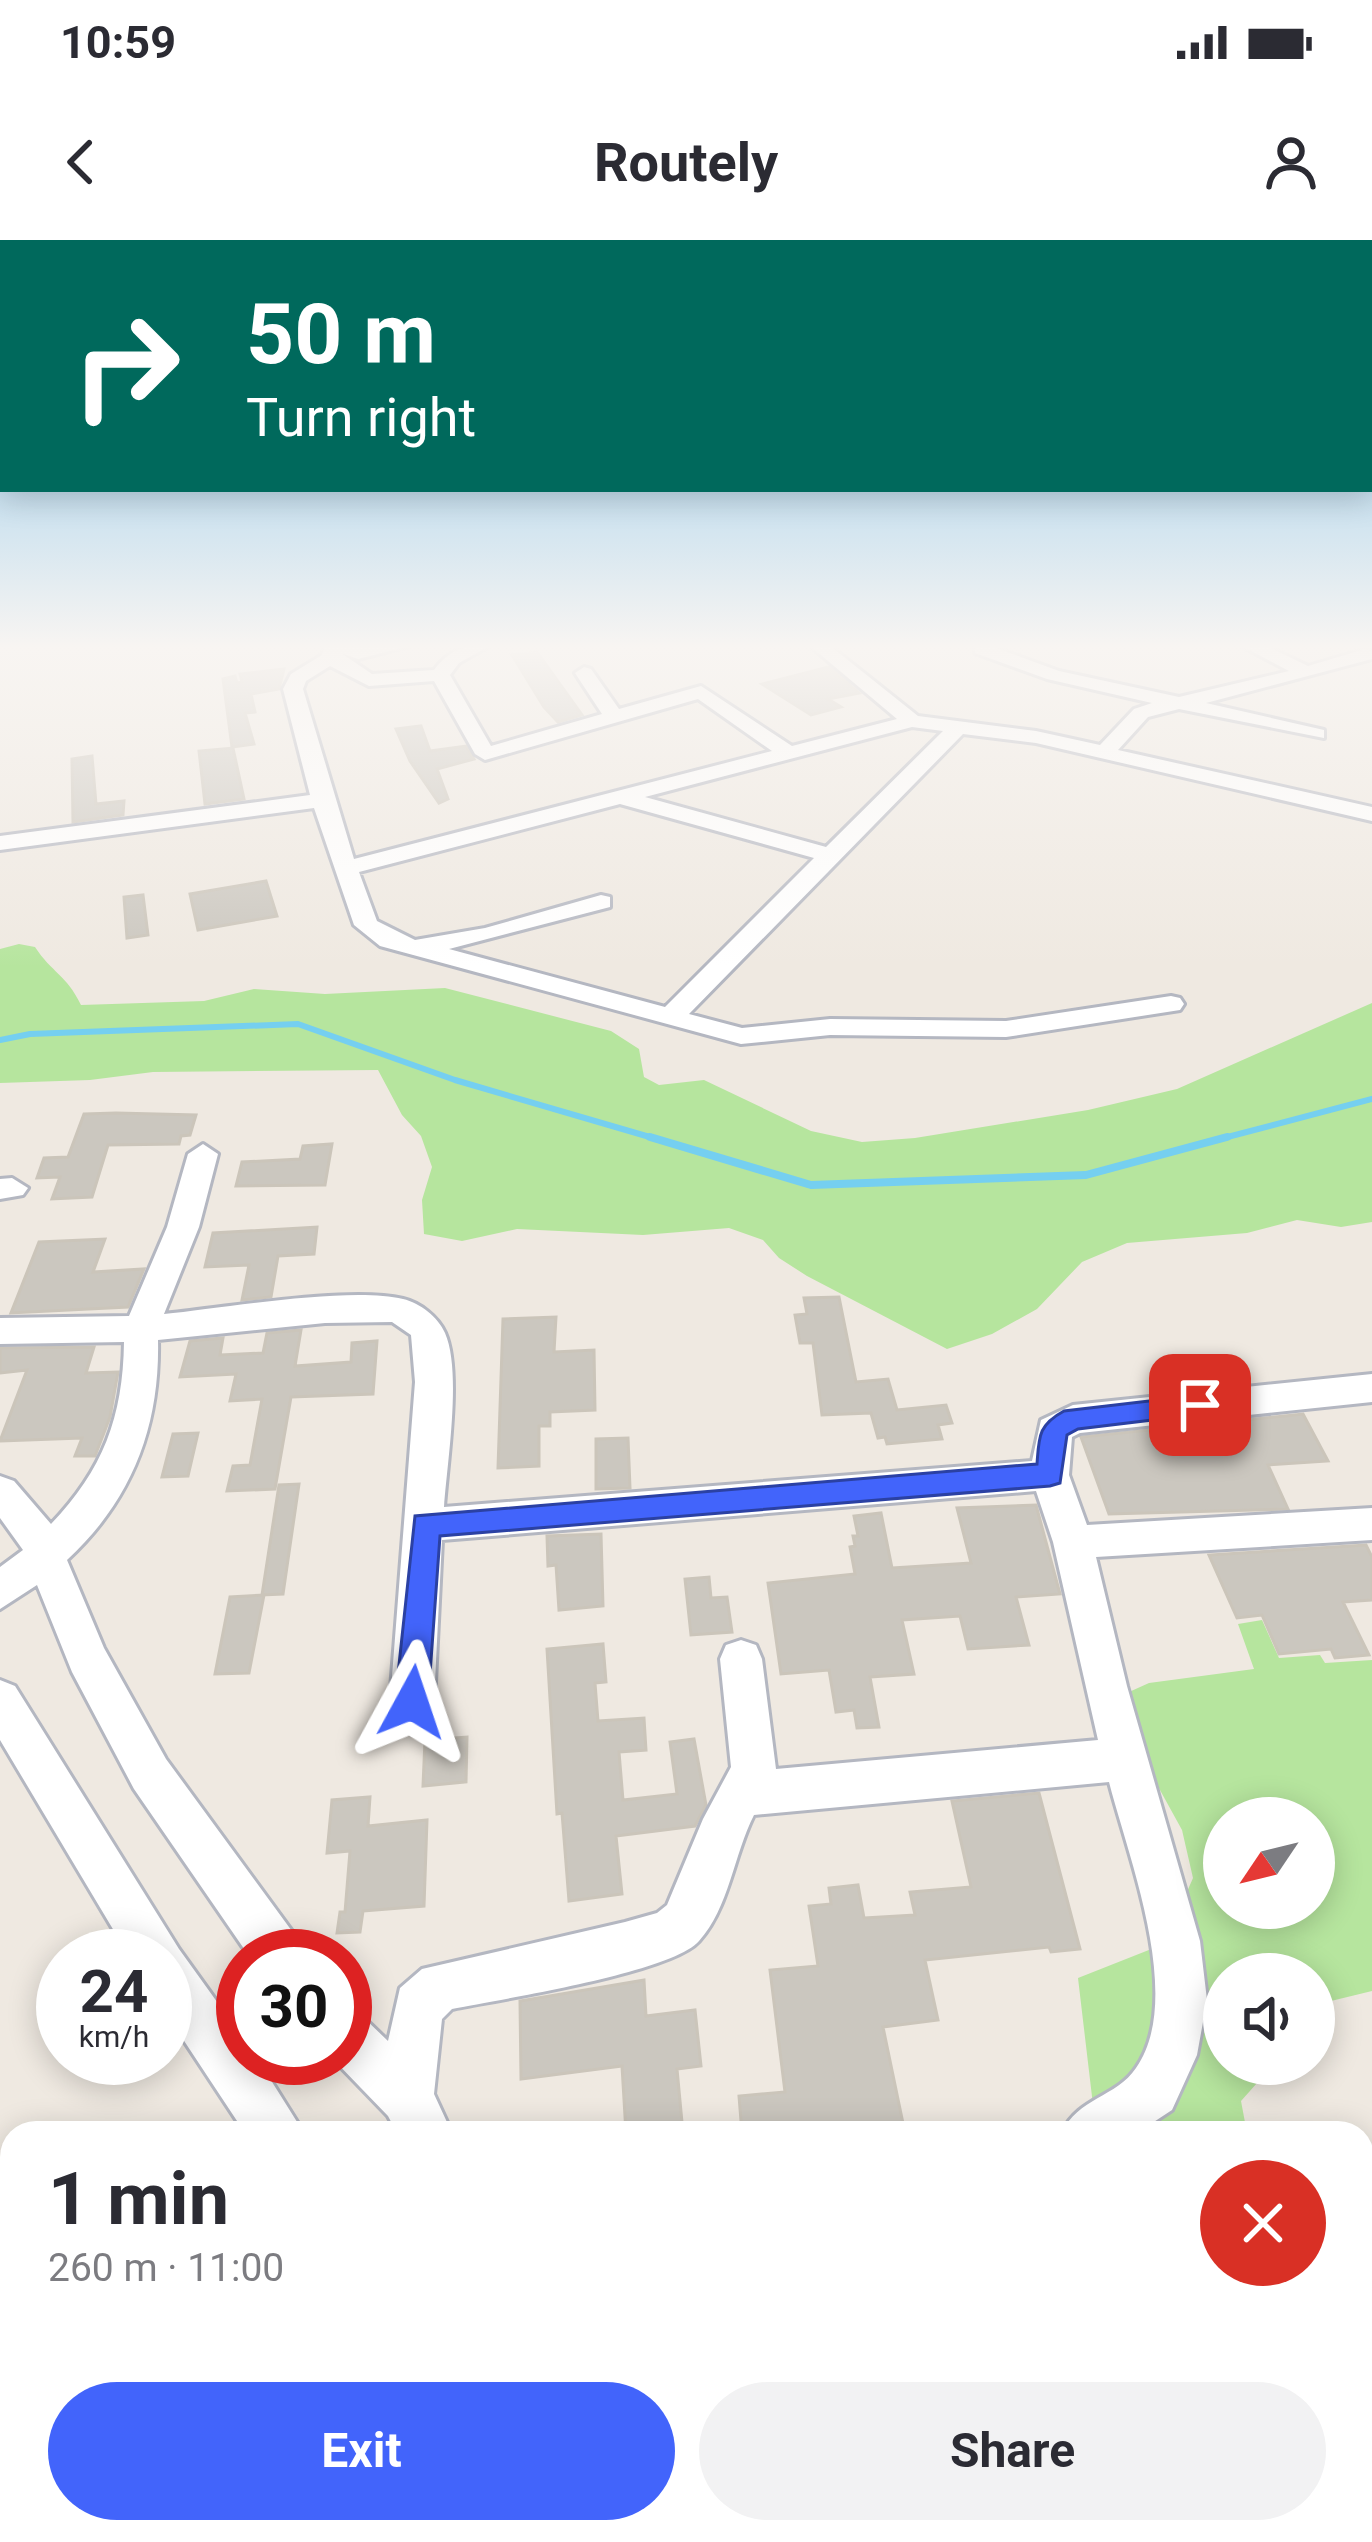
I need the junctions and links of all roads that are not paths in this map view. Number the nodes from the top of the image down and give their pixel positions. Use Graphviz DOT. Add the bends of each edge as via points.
graph roads {
  1 [pos="310,752"];
  2 [pos="787,752"];
  3 [pos="932,752"];
  4 [pos="1101,752"];
  5 [pos="1104,753"];
  6 [pos="622,796"];
  7 [pos="322,800"];
  8 [pos="1372,814"];
  9 [pos="0,843"];
  10 [pos="828,855"];
  11 [pos="347,868"];
  12 [pos="601,902"];
  13 [pos="410,949"];
  14 [pos="1171,1004"];
  15 [pos="672,1015"];
  16 [pos="203,1154"];
  17 [pos="141,1328"];
  18 [pos="0,1331"];
  19 [pos="1372,1388"];
  20 [pos="1050,1475"];
  21 [pos="0,1492"];
  22 [pos="1372,1524"];
  23 [pos="426,1525"];
  24 [pos="1073,1542"];
  25 [pos="47,1556"];
  26 [pos="0,1591"];
  27 [pos="741,1659"];
  28 [pos="0,1700"];
  29 [pos="412,1702"];
  30 [pos="1124,1759"];
  31 [pos="744,1794"];
  32 [pos="141,1929"];
  33 [pos="260,1929"];
  34 [pos="192,2008"];
  35 [pos="372,2065"];
  36 [pos="416,2115"];
  37 [pos="269,2121"];
  38 [pos="1108,2121"];
  1 -- 7 [label="street"];
  2 -- 6 [label="street"];
  3 -- 10 [label="street"];
  4 -- 5 [label="street"];
  5 -- 8 [label="street"];
  6 -- 10 [label="street"];
  6 -- 11 [label="street"];
  7 -- 9 [label="street"];
  7 -- 11 [label="street"];
  10 -- 15 [label="street"];
  11 -- 13 [label="street" via="366,925"];
  12 -- 13 [label="street"];
  13 -- 15 [label="street"];
  14 -- 15 [label="street" via="1006,1029 741,1036"];
  16 -- 17 [label="street"];
  17 -- 18 [label="street"];
  17 -- 23 [label="street" via="326,1311 412,1316 430,1337"];
  17 -- 25 [label="street" via="139,1397 117,1474"];
  19 -- 20 [label="street" via="1073,1419 1054,1430"];
  20 -- 23 [label="street"];
  20 -- 24 [label="street"];
  21 -- 25 [label="street" via="22,1511"];
  22 -- 24 [label="street"];
  23 -- 29 [label="street"];
  24 -- 30 [label="street"];
  25 -- 26 [label="street"];
  25 -- 33 [label="street" via="128,1737"];
  27 -- 31 [label="street" via="754,1751"];
  28 -- 32 [label="street"];
  30 -- 31 [label="street"];
  30 -- 38 [label="street" via="1175,1940 1182,2000 1154,2091"];
  31 -- 36 [label="street" via="719,1835 697,1901 671,1934 428,1995 418,2006"];
  34 -- 37 [label="street"];
  35 -- 36 [label="street"];
}
